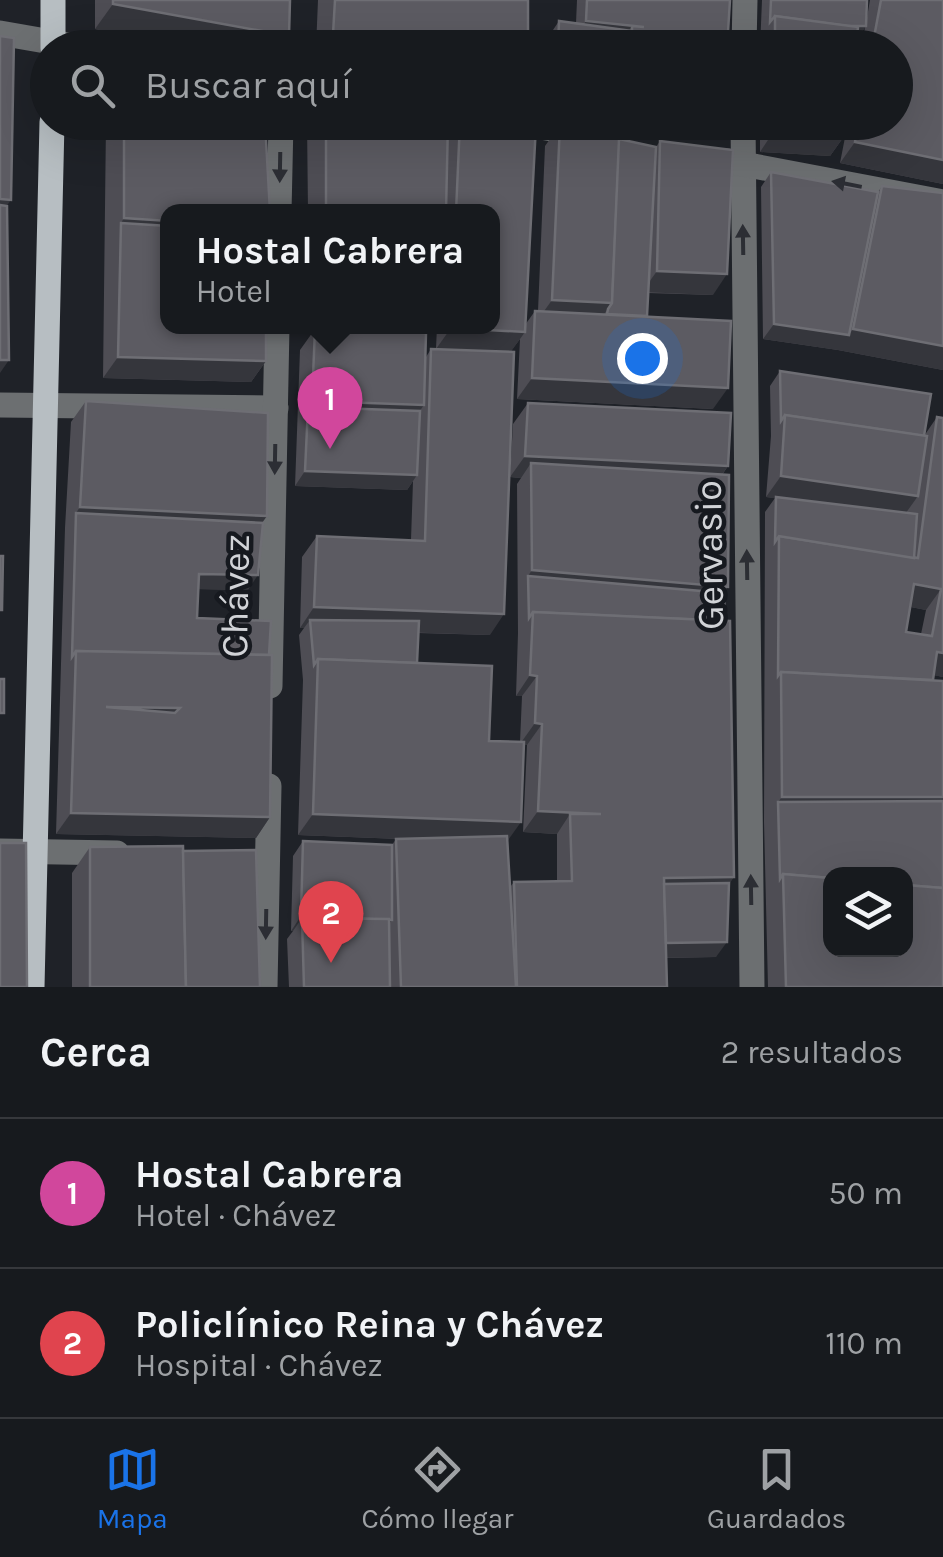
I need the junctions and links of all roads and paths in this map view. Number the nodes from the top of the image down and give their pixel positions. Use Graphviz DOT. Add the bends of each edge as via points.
graph roads {
  1 [pos="53,0"];
  2 [pos="745,0"];
  3 [pos="53,30"];
  4 [pos="744,30"];
  5 [pos="0,33"];
  6 [pos="30,40"];
  7 [pos="52,140"];
  8 [pos="280,140"];
  9 [pos="743,140"];
  10 [pos="704,157"];
  11 [pos="742,164"];
  12 [pos="943,202"];
  13 [pos="279,204"];
  14 [pos="277,334"];
  15 [pos="0,404"];
  16 [pos="49,406"];
  17 [pos="276,408"];
  18 [pos="270,719"];
  19 [pos="269,758"];
  20 [pos="0,851"];
  21 [pos="38,852"];
  22 [pos="152,854"];
  23 [pos="32,987"];
  24 [pos="265,987"];
  25 [pos="752,987"];
  1 -- 3 [label="main road"];
  2 -- 4 [label="street"];
  5 -- 6 [label="street"];
  7 -- 16 [label="main road"];
  8 -- 13 [label="street, one-way"];
  9 -- 11 [label="street, Gervasio"];
  10 -- 11 [label="street"];
  12 -- 11 [label="street, one-way"];
  25 -- 11 [label="street, Gervasio, one-way"];
  14 -- 17 [label="street, Chávez"];
  15 -- 16 [label="street"];
  16 -- 17 [label="street"];
  16 -- 21 [label="main road"];
  17 -- 18 [label="street, Chávez, one-way"];
  19 -- 24 [label="street, one-way" via="258,855"];
  20 -- 21 [label="street"];
  21 -- 22 [label="street"];
  21 -- 23 [label="main road"];
}
